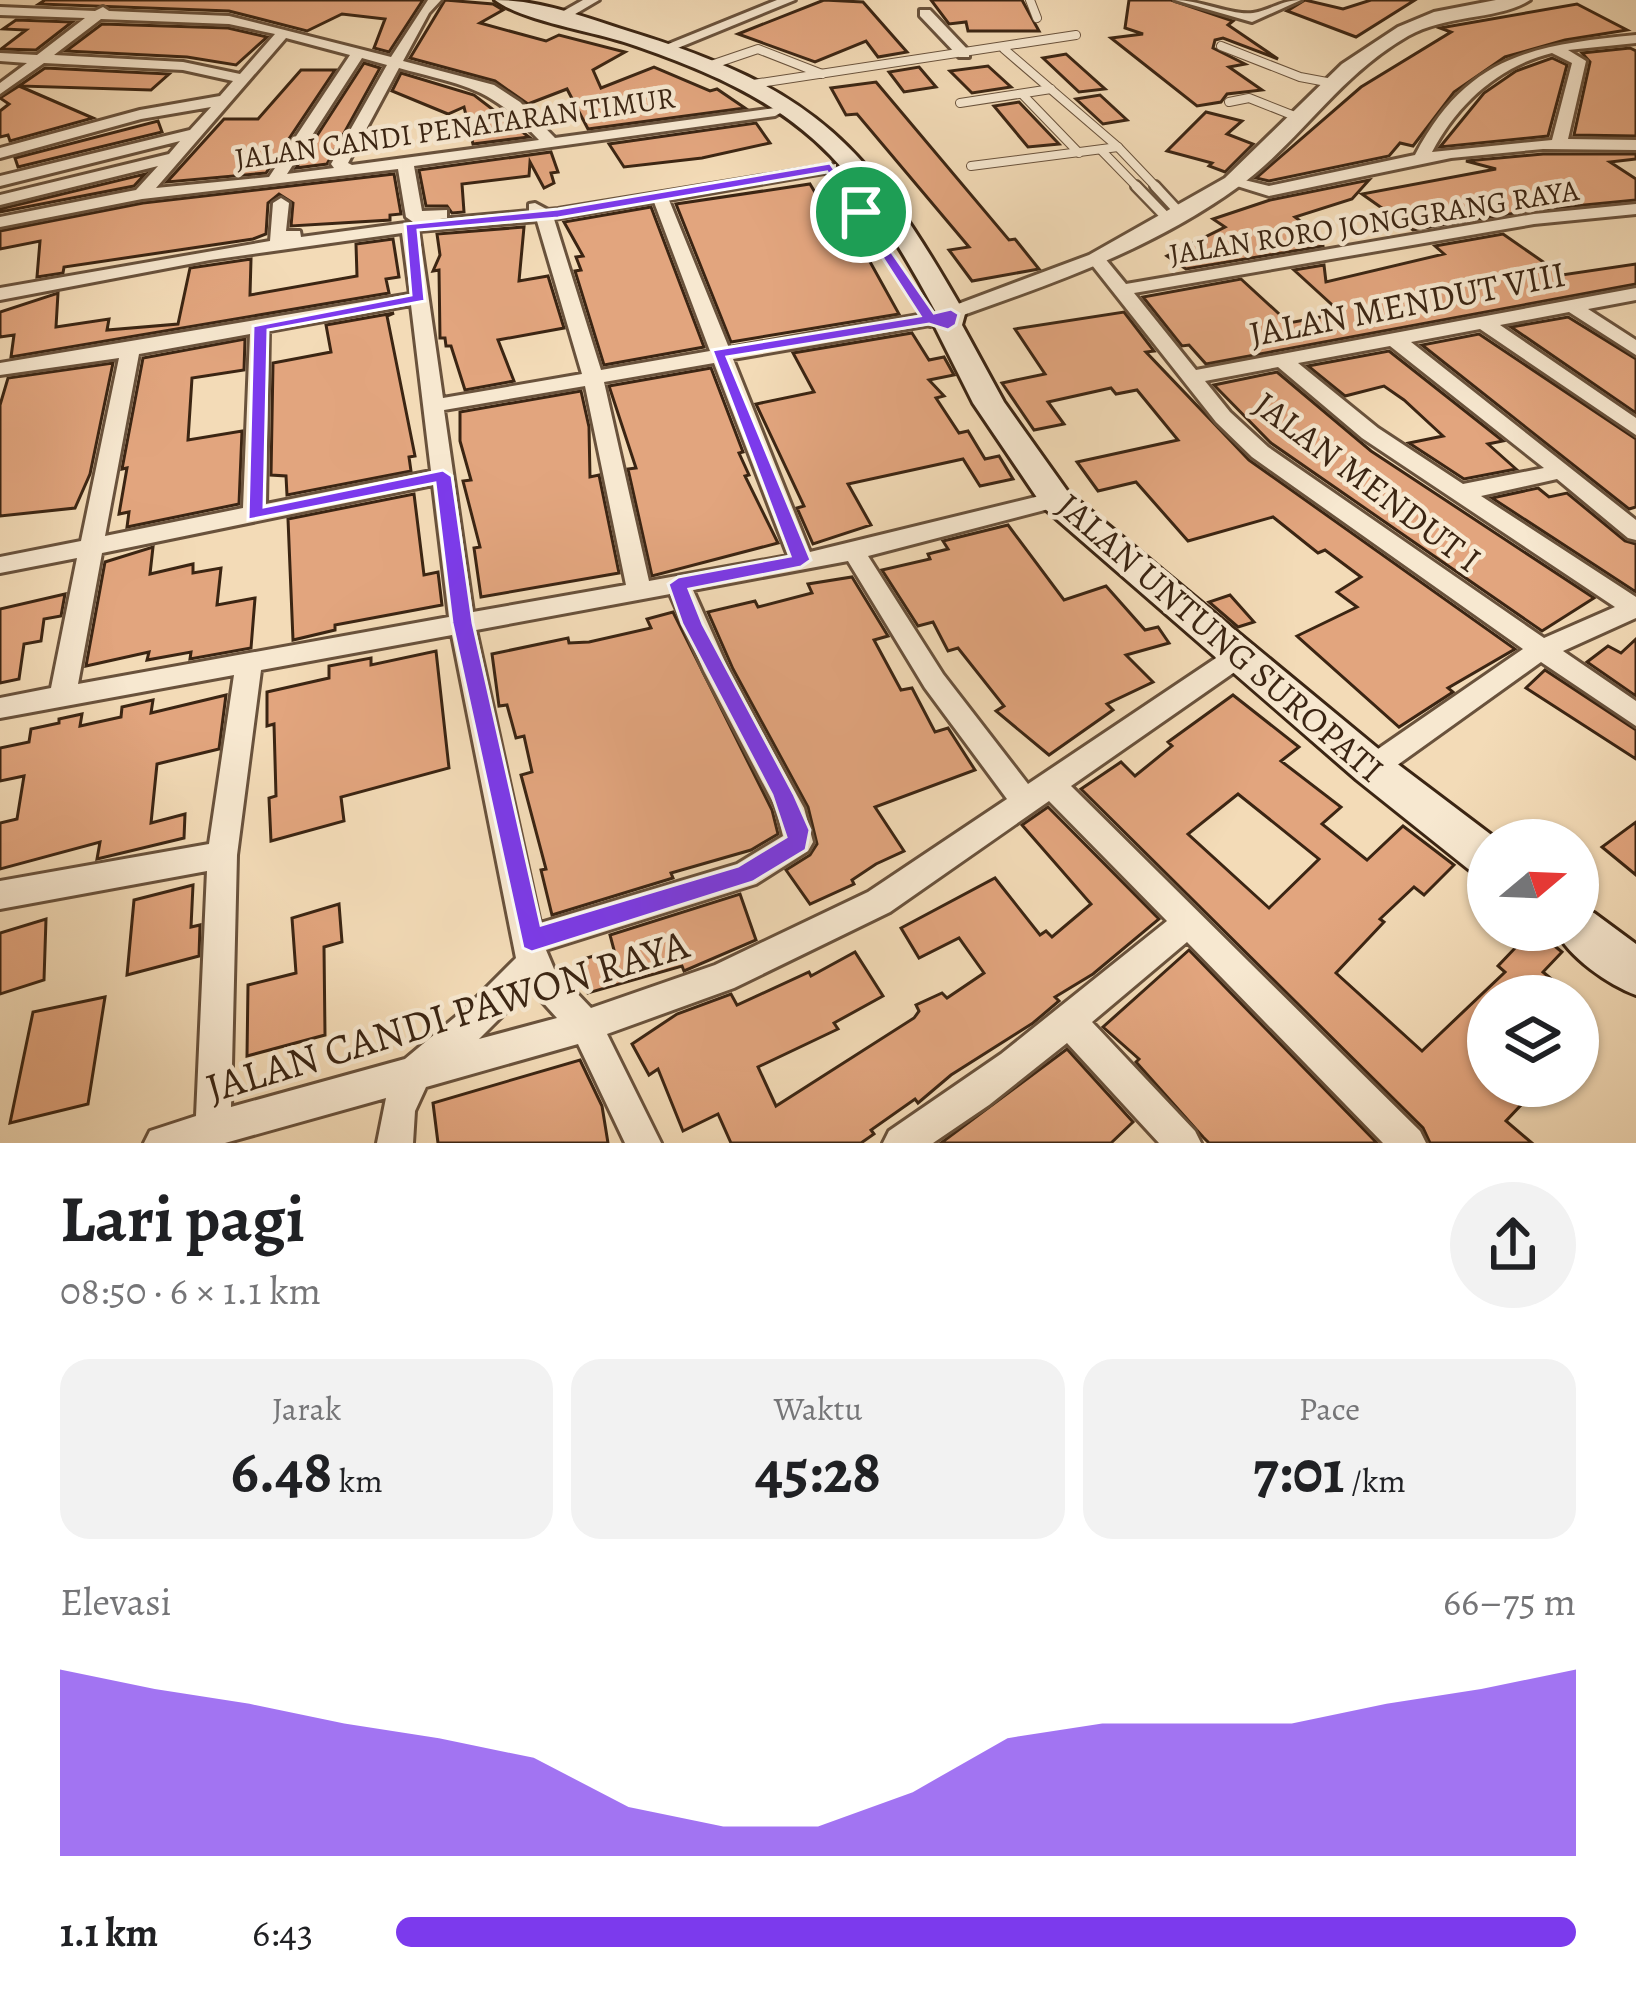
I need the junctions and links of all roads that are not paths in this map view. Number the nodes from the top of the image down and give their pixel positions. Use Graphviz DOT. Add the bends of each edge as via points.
graph roads {
  1 [pos="117,0"];
  2 [pos="435,0"];
  3 [pos="505,0"];
  4 [pos="593,0"];
  5 [pos="789,0"];
  6 [pos="1030,0"];
  7 [pos="1181,0"];
  8 [pos="1295,0"];
  9 [pos="1522,0"];
  10 [pos="1487,2"];
  11 [pos="0,10"];
  12 [pos="925,13"];
  13 [pos="98,15"];
  14 [pos="560,17"];
  15 [pos="1037,18"];
  16 [pos="284,32"];
  17 [pos="1076,35"];
  18 [pos="1636,40"];
  19 [pos="1221,46"];
  20 [pos="663,49"];
  21 [pos="1004,49"];
  22 [pos="1556,49"];
  23 [pos="358,54"];
  24 [pos="964,54"];
  25 [pos="0,57"];
  26 [pos="46,58"];
  27 [pos="397,63"];
  28 [pos="705,67"];
  29 [pos="824,74"];
  30 [pos="239,78"];
  31 [pos="1332,83"];
  32 [pos="747,85"];
  33 [pos="1051,89"];
  34 [pos="0,90"];
  35 [pos="1023,95"];
  36 [pos="222,100"];
  37 [pos="1229,102"];
  38 [pos="960,103"];
  39 [pos="775,108"];
  40 [pos="1297,117"];
  41 [pos="194,134"];
  42 [pos="1561,140"];
  43 [pos="551,143"];
  44 [pos="1636,145"];
  45 [pos="1118,148"];
  46 [pos="1101,150"];
  47 [pos="0,152"];
  48 [pos="1079,153"];
  49 [pos="171,158"];
  50 [pos="1420,160"];
  51 [pos="405,163"];
  52 [pos="971,166"];
  53 [pos="830,167"];
  54 [pos="350,171"];
  55 [pos="0,181"];
  56 [pos="274,182"];
  57 [pos="1232,182"];
  58 [pos="142,194"];
  59 [pos="660,196"];
  60 [pos="0,200"];
  61 [pos="281,203"];
  62 [pos="1636,209"];
  63 [pos="544,215"];
  64 [pos="872,216"];
  65 [pos="1174,216"];
  66 [pos="0,222"];
  67 [pos="412,222"];
  68 [pos="276,238"];
  69 [pos="1097,260"];
  70 [pos="118,263"];
  71 [pos="1121,290"];
  72 [pos="0,294"];
  73 [pos="1636,294"];
  74 [pos="419,298"];
  75 [pos="1569,304"];
  76 [pos="943,319"];
  77 [pos="1481,321"];
  78 [pos="260,326"];
  79 [pos="1392,338"];
  80 [pos="1636,349"];
  81 [pos="130,350"];
  82 [pos="718,353"];
  83 [pos="1284,362"];
  84 [pos="0,369"];
  85 [pos="593,376"];
  86 [pos="1192,377"];
  87 [pos="433,406"];
  88 [pos="1636,428"];
  89 [pos="1558,472"];
  90 [pos="443,476"];
  91 [pos="1462,492"];
  92 [pos="1055,500"];
  93 [pos="254,516"];
  94 [pos="1636,532"];
  95 [pos="90,550"];
  96 [pos="854,552"];
  97 [pos="801,560"];
  98 [pos="0,566"];
  99 [pos="678,584"];
  100 [pos="639,591"];
  101 [pos="1635,608"];
  102 [pos="463,623"];
  103 [pos="1538,651"];
  104 [pos="1240,655"];
  105 [pos="248,662"];
  106 [pos="62,697"];
  107 [pos="0,708"];
  108 [pos="1636,715"];
  109 [pos="1372,768"];
  110 [pos="1039,793"];
  111 [pos="1467,842"];
  112 [pos="222,856"];
  113 [pos="0,895"];
  114 [pos="1188,923"];
  115 [pos="1599,944"];
  116 [pos="533,951"];
  117 [pos="1636,973"];
  118 [pos="1068,1020"];
  119 [pos="586,1026"];
  120 [pos="415,1073"];
  121 [pos="213,1129"];
  122 [pos="920,1138"];
  123 [pos="162,1143"];
  124 [pos="395,1143"];
  125 [pos="644,1143"];
  126 [pos="1183,1143"];
  127 [pos="1408,1143"];
  1 -- 13 [label="street"];
  2 -- 27 [label="street"];
  3 -- 14 [label="main road, JALAN UNTUNG SUROPATI"];
  4 -- 14 [label="street"];
  5 -- 20 [label="street"];
  6 -- 15 [label="lane"];
  7 -- 8 [label="street" via="1241,16"];
  9 -- 10 [label="street"];
  10 -- 31 [label="street" via="1404,31"];
  11 -- 13 [label="street"];
  12 -- 24 [label="street"];
  13 -- 16 [label="street" via="229,20"];
  13 -- 26 [label="street"];
  14 -- 20 [label="main road, JALAN UNTUNG SUROPATI"];
  16 -- 23 [label="street"];
  16 -- 30 [label="street, JALAN CANDI PENATARAN TIMUR"];
  17 -- 21 [label="lane"];
  18 -- 22 [label="street"];
  19 -- 31 [label="lane"];
  20 -- 28 [label="main road, JALAN UNTUNG SUROPATI"];
  21 -- 24 [label="lane"];
  21 -- 33 [label="lane"];
  22 -- 42 [label="street" via="1579,61"];
  22 -- 50 [label="street" via="1522,57 1462,99 1434,129"];
  23 -- 27 [label="street"];
  23 -- 56 [label="street"];
  24 -- 29 [label="lane"];
  25 -- 26 [label="street"];
  26 -- 30 [label="street" via="183,66"];
  26 -- 34 [label="street"];
  27 -- 43 [label="street" via="489,88"];
  27 -- 54 [label="street" via="339,164"];
  28 -- 29 [label="lane" via="758,50"];
  28 -- 32 [label="main road, JALAN UNTUNG SUROPATI"];
  29 -- 32 [label="lane"];
  30 -- 36 [label="street, JALAN CANDI PENATARAN TIMUR"];
  31 -- 40 [label="street"];
  32 -- 39 [label="main road, JALAN UNTUNG SUROPATI"];
  33 -- 35 [label="lane"];
  33 -- 45 [label="lane"];
  35 -- 38 [label="lane"];
  35 -- 48 [label="lane"];
  36 -- 41 [label="street, JALAN CANDI PENATARAN TIMUR"];
  36 -- 47 [label="street, JALAN CANDI PENATARAN TIMUR"];
  37 -- 40 [label="lane" via="1250,98"];
  39 -- 43 [label="street, JALAN CANDI PENATARAN TIMUR"];
  39 -- 53 [label="main road, JALAN UNTUNG SUROPATI"];
  39 -- 64 [label="main road, JALAN UNTUNG SUROPATI" via="792,107 834,142"];
  40 -- 57 [label="street"];
  41 -- 49 [label="street, JALAN CANDI PENATARAN TIMUR"];
  41 -- 55 [label="street"];
  42 -- 44 [label="street"];
  42 -- 50 [label="street"];
  43 -- 51 [label="street, JALAN CANDI PENATARAN TIMUR"];
  45 -- 46 [label="lane"];
  45 -- 65 [label="lane"];
  46 -- 48 [label="lane"];
  46 -- 65 [label="lane"];
  48 -- 52 [label="lane"];
  49 -- 58 [label="street, JALAN CANDI PENATARAN TIMUR"];
  49 -- 60 [label="street"];
  50 -- 57 [label="street" via="1269,191"];
  51 -- 54 [label="street, JALAN CANDI PENATARAN TIMUR"];
  51 -- 67 [label="street"];
  53 -- 59 [label="street"];
  53 -- 64 [label="main road, JALAN UNTUNG SUROPATI"];
  54 -- 56 [label="street, JALAN CANDI PENATARAN TIMUR"];
  56 -- 58 [label="street, JALAN CANDI PENATARAN TIMUR"];
  57 -- 65 [label="street"];
  58 -- 66 [label="street, JALAN CANDI PENATARAN TIMUR"];
  59 -- 63 [label="street"];
  59 -- 82 [label="street"];
  61 -- 68 [label="street"];
  62 -- 71 [label="street, JALAN RORO JONGGRANG RAYA"];
  63 -- 67 [label="street" via="527,206"];
  63 -- 85 [label="street"];
  64 -- 76 [label="main road, JALAN UNTUNG SUROPATI"];
  65 -- 69 [label="street"];
  67 -- 68 [label="street"];
  67 -- 72 [label="street"];
  67 -- 74 [label="street"];
  68 -- 70 [label="street"];
  69 -- 71 [label="street, JALAN MENDUT I"];
  69 -- 76 [label="street"];
  71 -- 86 [label="street, JALAN MENDUT I"];
  73 -- 75 [label="street, JALAN MENDUT VIII"];
  74 -- 78 [label="street"];
  74 -- 87 [label="street"];
  75 -- 77 [label="street, JALAN MENDUT VIII"];
  75 -- 80 [label="street"];
  76 -- 82 [label="street"];
  76 -- 92 [label="main road, JALAN UNTUNG SUROPATI"];
  77 -- 79 [label="street, JALAN MENDUT VIII"];
  77 -- 88 [label="street"];
  78 -- 81 [label="street"];
  78 -- 93 [label="street"];
  79 -- 83 [label="street, JALAN MENDUT VIII"];
  79 -- 89 [label="street"];
  81 -- 84 [label="street"];
  81 -- 95 [label="street"];
  82 -- 85 [label="street"];
  82 -- 97 [label="street"];
  83 -- 86 [label="street, JALAN MENDUT VIII"];
  83 -- 91 [label="street" via="1370,433"];
  85 -- 87 [label="street"];
  85 -- 100 [label="street"];
  86 -- 103 [label="street, JALAN MENDUT I" via="1260,452"];
  87 -- 90 [label="street"];
  89 -- 91 [label="street"];
  89 -- 94 [label="street"];
  90 -- 93 [label="street"];
  90 -- 102 [label="street"];
  91 -- 101 [label="street"];
  92 -- 96 [label="street"];
  92 -- 104 [label="main road, JALAN UNTUNG SUROPATI"];
  93 -- 95 [label="street"];
  95 -- 98 [label="street"];
  95 -- 106 [label="street"];
  96 -- 97 [label="street"];
  96 -- 110 [label="street" via="982,750"];
  97 -- 99 [label="street"];
  99 -- 100 [label="street"];
  99 -- 116 [label="street" via="783,794 798,842 745,875"];
  100 -- 102 [label="street"];
  101 -- 103 [label="street"];
  102 -- 105 [label="street"];
  102 -- 116 [label="street"];
  103 -- 108 [label="street, JALAN MENDUT I"];
  103 -- 109 [label="street"];
  104 -- 109 [label="main road, JALAN UNTUNG SUROPATI"];
  104 -- 110 [label="street, JALAN CANDI PAWON RAYA"];
  105 -- 106 [label="street"];
  105 -- 112 [label="street"];
  106 -- 107 [label="street"];
  109 -- 111 [label="main road, JALAN UNTUNG SUROPATI"];
  110 -- 114 [label="street"];
  110 -- 119 [label="street, JALAN CANDI PAWON RAYA" via="879,902 723,977"];
  112 -- 113 [label="street"];
  112 -- 121 [label="street"];
  114 -- 118 [label="street"];
  114 -- 127 [label="street"];
  115 -- 117 [label="main road"];
  116 -- 119 [label="street" via="543,980"];
  116 -- 120 [label="street"];
  118 -- 122 [label="street"];
  118 -- 126 [label="street"];
  119 -- 120 [label="street, JALAN CANDI PAWON RAYA"];
  119 -- 125 [label="street"];
  120 -- 121 [label="street, JALAN CANDI PAWON RAYA"];
  120 -- 124 [label="street" via="398,1110"];
  121 -- 123 [label="street, JALAN CANDI PAWON RAYA"];
}
